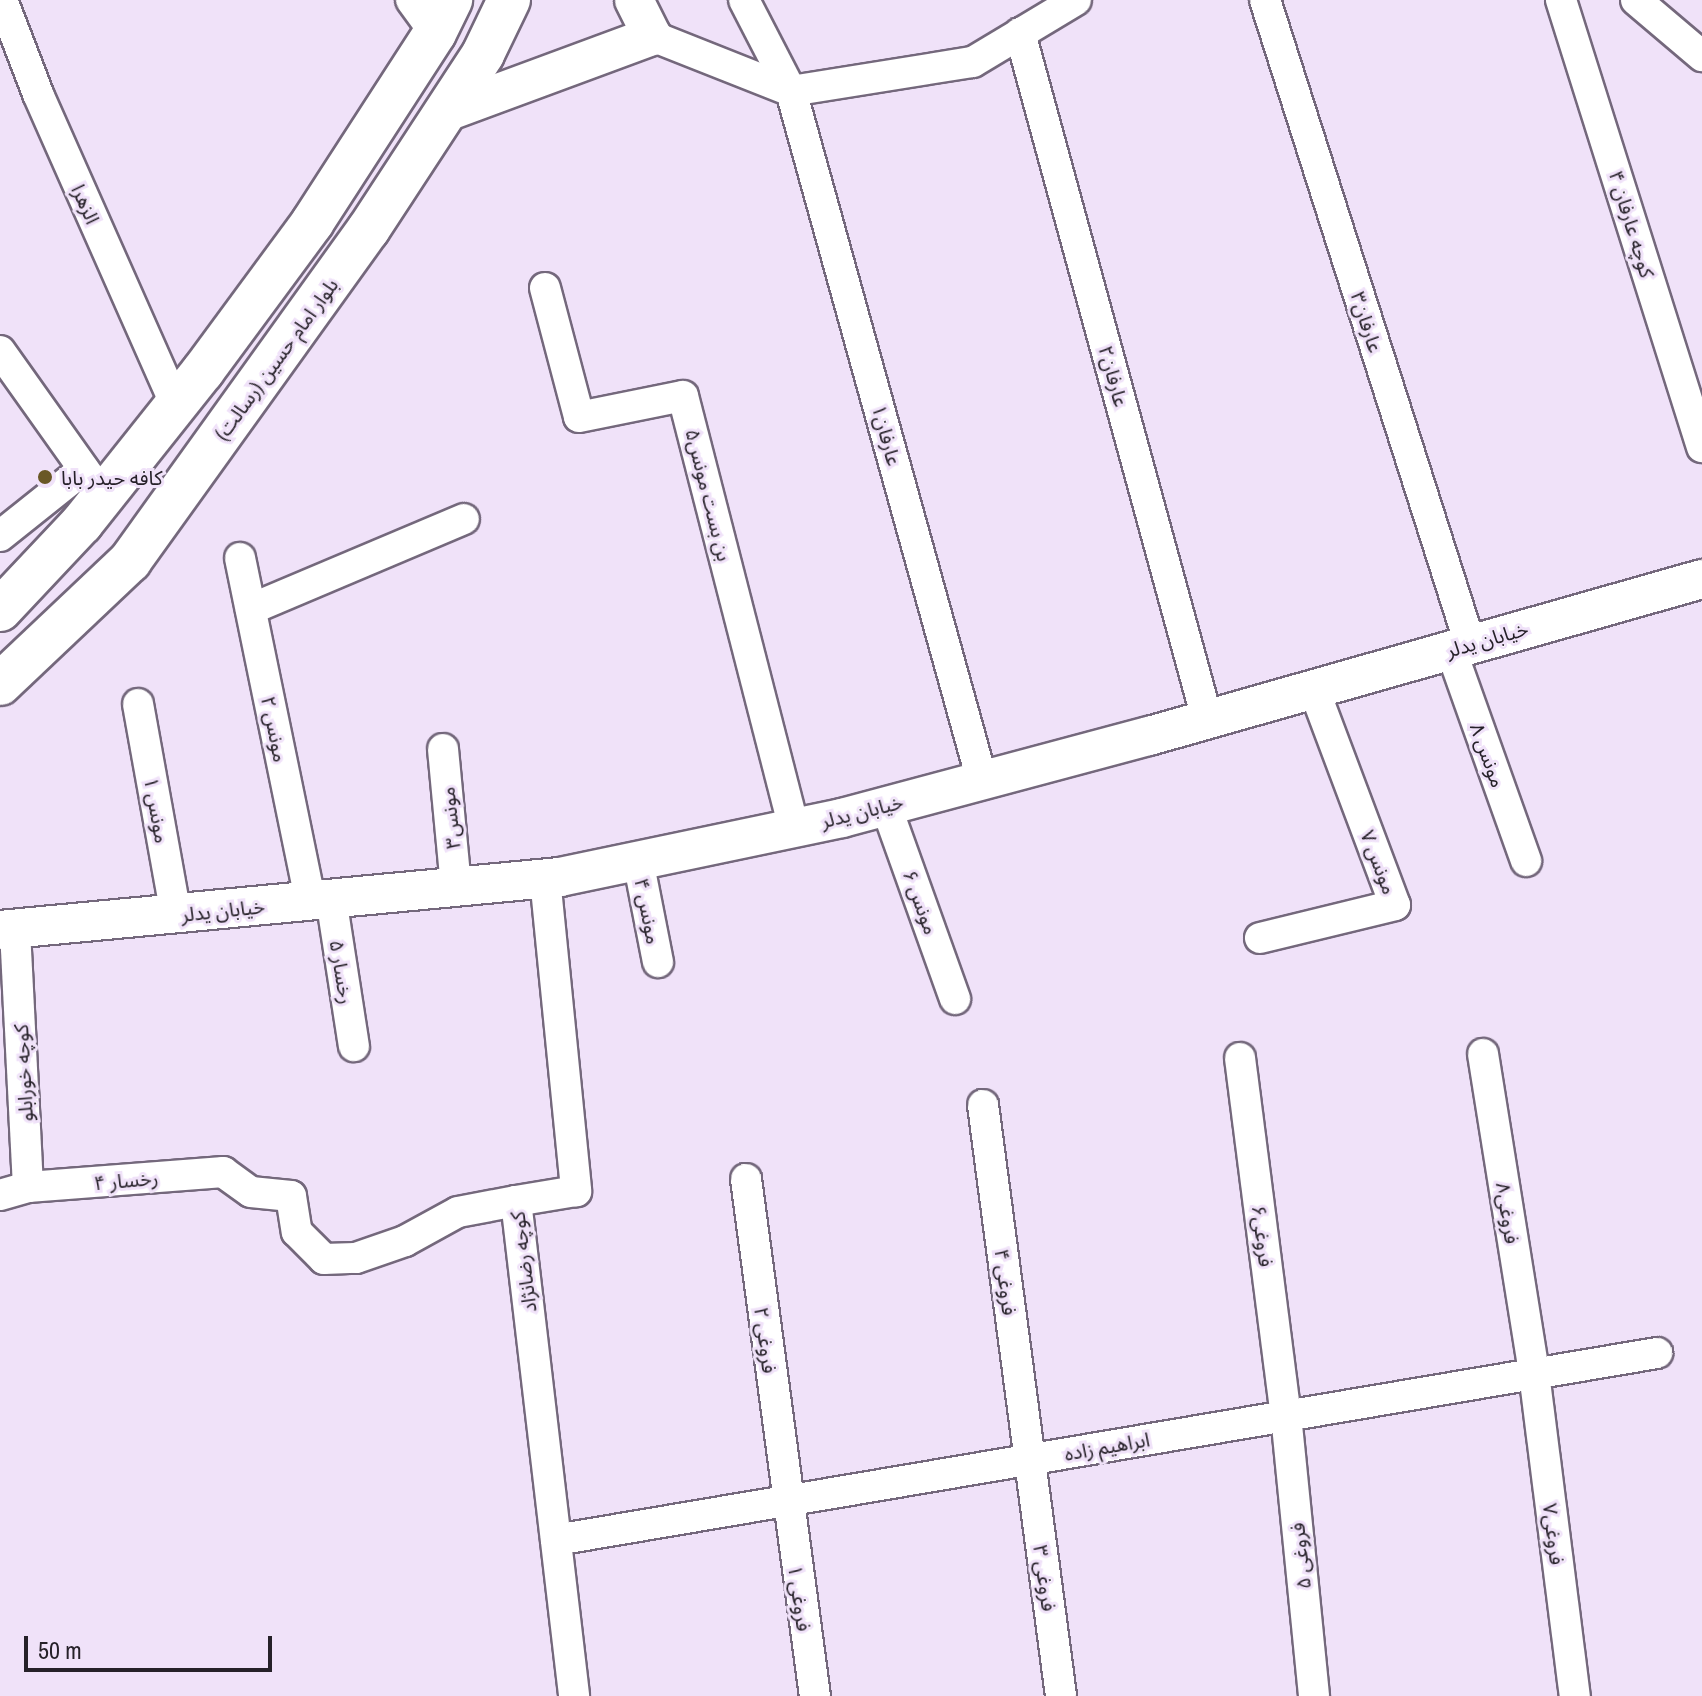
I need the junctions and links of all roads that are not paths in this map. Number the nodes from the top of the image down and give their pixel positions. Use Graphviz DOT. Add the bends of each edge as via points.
graph roads {
  1 [pos="2,0"];
  2 [pos="411,0"];
  3 [pos="509,0"];
  4 [pos="634,0"];
  5 [pos="744,0"];
  6 [pos="1265,0"];
  7 [pos="1561,0"];
  8 [pos="1636,0"];
  9 [pos="1065,3"];
  10 [pos="443,17"];
  11 [pos="1020,33"];
  12 [pos="652,36"];
  13 [pos="1702,56"];
  14 [pos="791,91"];
  15 [pos="444,113"];
  16 [pos="545,288"];
  17 [pos="0,351"];
  18 [pos="176,405"];
  19 [pos="1702,447"];
  20 [pos="93,483"];
  21 [pos="464,519"];
  22 [pos="0,536"];
  23 [pos="240,558"];
  24 [pos="1702,579"];
  25 [pos="251,609"];
  26 [pos="0,610"];
  27 [pos="1460,647"];
  28 [pos="0,684"];
  29 [pos="1314,689"];
  30 [pos="138,704"];
  31 [pos="1207,719"];
  32 [pos="443,749"];
  33 [pos="982,780"];
  34 [pos="886,806"];
  35 [pos="794,828"];
  36 [pos="638,860"];
  37 [pos="1526,861"];
  38 [pos="545,878"];
  39 [pos="456,886"];
  40 [pos="320,899"];
  41 [pos="176,915"];
  42 [pos="8,930"];
  43 [pos="1260,938"];
  44 [pos="658,962"];
  45 [pos="955,999"];
  46 [pos="354,1046"];
  47 [pos="1483,1054"];
  48 [pos="1240,1058"];
  49 [pos="983,1105"];
  50 [pos="746,1179"];
  51 [pos="14,1191"];
  52 [pos="516,1201"];
  53 [pos="1657,1353"];
  54 [pos="1534,1373"];
  55 [pos="1286,1415"];
  56 [pos="1029,1459"];
  57 [pos="786,1501"];
  58 [pos="556,1540"];
  59 [pos="574,1696"];
  60 [pos="815,1696"];
  61 [pos="1061,1696"];
  62 [pos="1314,1696"];
  63 [pos="1575,1696"];
  1 -- 18 [label="street, الزهرا" via="38,94"];
  2 -- 10 [label="street"];
  3 -- 15 [label="main road, بلوار امام حسین (رسالت)" via="483,54"];
  4 -- 12 [label="street"];
  5 -- 14 [label="street, عارفان۱"];
  6 -- 27 [label="street, عارفان۳"];
  7 -- 19 [label="street, کوچه عارفان ۴"];
  8 -- 13 [label="street"];
  9 -- 11 [label="street"];
  10 -- 18 [label="main road" via="312,223"];
  11 -- 14 [label="street" via="973,62"];
  11 -- 31 [label="street, عارفان۲"];
  12 -- 14 [label="street"];
  12 -- 15 [label="street"];
  14 -- 33 [label="street, عارفان۱"];
  15 -- 28 [label="main road, بلوار امام حسین (رسالت)" via="368,230 130,561"];
  16 -- 35 [label="street, بن بست مونس۵" via="579,417 683,396"];
  17 -- 20 [label="street"];
  18 -- 20 [label="main road"];
  20 -- 22 [label="street"];
  20 -- 26 [label="main road"];
  21 -- 25 [label="street"];
  23 -- 25 [label="street, مونس ۲"];
  24 -- 27 [label="street, خیابان یدلر"];
  25 -- 40 [label="street, مونس ۲"];
  27 -- 29 [label="street, خیابان یدلر"];
  27 -- 37 [label="street, مونس ۸"];
  29 -- 31 [label="street, خیابان یدلر"];
  29 -- 43 [label="street, مونس ۷" via="1395,905"];
  30 -- 41 [label="street, مونس ۱"];
  31 -- 33 [label="street, خیابان یدلر"];
  32 -- 39 [label="street, مونس۳"];
  33 -- 34 [label="street, خیابان یدلر"];
  34 -- 35 [label="street, خیابان یدلر"];
  34 -- 45 [label="street, مونس ۶"];
  35 -- 36 [label="street, خیابان یدلر"];
  36 -- 38 [label="street, خیابان یدلر"];
  36 -- 44 [label="street, مونس ۴"];
  38 -- 39 [label="street, خیابان یدلر"];
  38 -- 52 [label="street, کوچه رضانژاد" via="576,1191"];
  39 -- 40 [label="street, خیابان یدلر"];
  40 -- 41 [label="street, خیابان یدلر"];
  40 -- 46 [label="street, رخسار ۵"];
  41 -- 42 [label="street, خیابان یدلر"];
  42 -- 51 [label="street, کوچه خورابلو"];
  47 -- 54 [label="street, فروغی۸"];
  48 -- 55 [label="street, فروغی۶"];
  49 -- 56 [label="street, فروغی ۴"];
  50 -- 57 [label="street, فروغی ۲"];
  51 -- 52 [label="street, رخسار ۴" via="223,1172 251,1192 291,1196 297,1232 324,1259 356,1258 405,1241 458,1212"];
  52 -- 58 [label="street, کوچه رضانژاد"];
  53 -- 54 [label="street, ابراهیم زاده"];
  54 -- 55 [label="street, ابراهیم زاده"];
  54 -- 63 [label="street, فروغی۷"];
  55 -- 56 [label="street, ابراهیم زاده"];
  55 -- 62 [label="street, فروغی ۵"];
  56 -- 57 [label="street, ابراهیم زاده"];
  56 -- 61 [label="street, فروغی ۳"];
  57 -- 58 [label="street, ابراهیم زاده"];
  57 -- 60 [label="street, فروغی ۱"];
  58 -- 59 [label="street, کوچه رضانژاد"];
}
